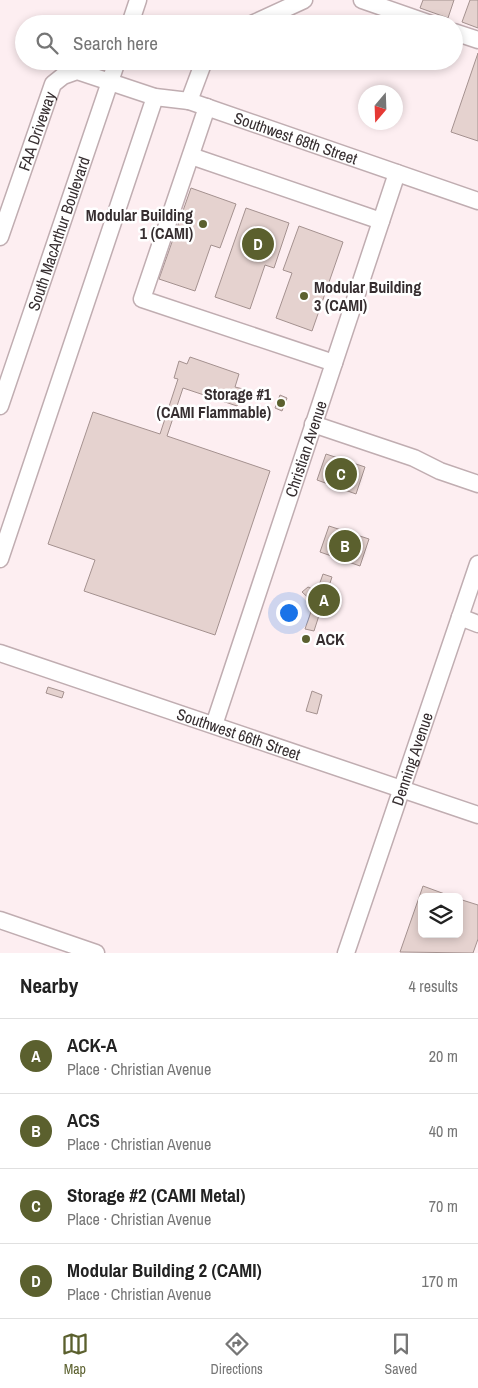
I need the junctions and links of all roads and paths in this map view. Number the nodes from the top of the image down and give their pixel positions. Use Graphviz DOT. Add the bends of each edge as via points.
graph roads {
  1 [pos="138,0"];
  2 [pos="304,0"];
  3 [pos="362,0"];
  4 [pos="133,15"];
  5 [pos="272,15"];
  6 [pos="405,15"];
  7 [pos="463,35"];
  8 [pos="478,40"];
  9 [pos="114,70"];
  10 [pos="201,70"];
  11 [pos="110,81"];
  12 [pos="155,97"];
  13 [pos="189,101"];
  14 [pos="207,108"];
  15 [pos="191,156"];
  16 [pos="397,173"];
  17 [pos="478,201"];
  18 [pos="381,221"];
  19 [pos="0,237"];
  20 [pos="334,363"];
  21 [pos="0,406"];
  22 [pos="313,424"];
  23 [pos="478,484"];
  24 [pos="0,559"];
  25 [pos="478,564"];
  26 [pos="460,618"];
  27 [pos="478,624"];
  28 [pos="0,653"];
  29 [pos="214,725"];
  30 [pos="402,789"];
  31 [pos="478,815"];
  32 [pos="0,920"];
  33 [pos="96,953"];
  34 [pos="346,953"];
  1 -- 4 [label="street"];
  2 -- 5 [label="street"];
  3 -- 6 [label="street"];
  7 -- 8 [label="street"];
  9 -- 11 [label="street, South MacArthur Boulevard"];
  10 -- 13 [label="street"];
  11 -- 12 [label="street, Southwest 68th Street"];
  11 -- 19 [label="street, FAA Driveway" via="77,71 53,84"];
  11 -- 21 [label="street, South MacArthur Boulevard"];
  12 -- 13 [label="street, Southwest 68th Street"];
  12 -- 24 [label="street"];
  13 -- 14 [label="street, Southwest 68th Street"];
  14 -- 15 [label="street"];
  14 -- 16 [label="street, Southwest 68th Street"];
  15 -- 18 [label="street"];
  15 -- 20 [label="street" via="142,298"];
  16 -- 17 [label="street, Southwest 68th Street"];
  16 -- 18 [label="street, Christian Avenue"];
  18 -- 20 [label="street, Christian Avenue"];
  20 -- 22 [label="street, Christian Avenue"];
  22 -- 23 [label="street" via="414,458"];
  22 -- 29 [label="street, Christian Avenue"];
  25 -- 26 [label="street, Denning Avenue"];
  26 -- 27 [label="street"];
  26 -- 30 [label="street, Denning Avenue"];
  28 -- 29 [label="street, Southwest 66th Street"];
  29 -- 30 [label="street, Southwest 66th Street"];
  30 -- 31 [label="street, Southwest 66th Street"];
  30 -- 34 [label="street, Denning Avenue"];
  32 -- 33 [label="street"];
}
